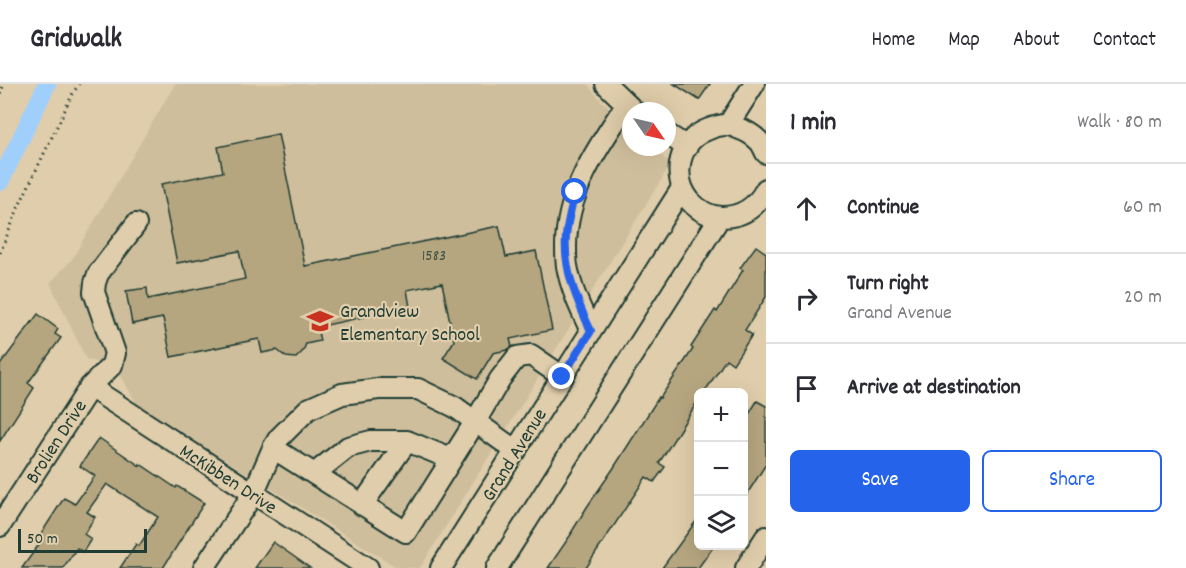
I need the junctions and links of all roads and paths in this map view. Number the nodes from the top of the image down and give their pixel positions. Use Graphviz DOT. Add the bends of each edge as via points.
graph roads {
  1 [pos="4,84"];
  2 [pos="79,84"];
  3 [pos="606,84"];
  4 [pos="754,84"];
  5 [pos="0,94"];
  6 [pos="624,102"];
  7 [pos="622,118"];
  8 [pos="728,125"];
  9 [pos="676,140"];
  10 [pos="687,147"];
  11 [pos="766,153"];
  12 [pos="682,188"];
  13 [pos="765,193"];
  14 [pos="720,217"];
  15 [pos="136,224"];
  16 [pos="0,253"];
  17 [pos="591,331"];
  18 [pos="562,377"];
  19 [pos="90,387"];
  20 [pos="475,422"];
  21 [pos="406,441"];
  22 [pos="273,448"];
  23 [pos="516,451"];
  24 [pos="451,459"];
  25 [pos="314,474"];
  26 [pos="253,494"];
  27 [pos="362,504"];
  28 [pos="0,526"];
  29 [pos="766,537"];
  30 [pos="204,568"];
  31 [pos="368,568"];
  32 [pos="441,568"];
  33 [pos="497,568"];
  34 [pos="746,568"];
  1 -- 5 [label="path"];
  2 -- 16 [label="path"];
  3 -- 6 [label="street"];
  4 -- 8 [label="street"];
  7 -- 17 [label="street" via="596,149 575,192 566,231 567,264 577,302"];
  8 -- 10 [label="street" via="703,131"];
  8 -- 11 [label="street" via="747,131"];
  9 -- 10 [label="street"];
  10 -- 12 [label="street" via="679,166"];
  12 -- 14 [label="street" via="694,206"];
  12 -- 17 [label="street, Grand Avenue"];
  13 -- 14 [label="street" via="749,210"];
  14 -- 33 [label="street"];
  15 -- 19 [label="street, Brolien Drive" via="94,283 115,353 112,365"];
  17 -- 18 [label="street, Grand Avenue"];
  18 -- 20 [label="street" via="531,355 517,357"];
  18 -- 23 [label="street, Grand Avenue"];
  19 -- 26 [label="street, McKibben Drive"];
  19 -- 28 [label="street, Brolien Drive"];
  20 -- 22 [label="street" via="418,389 378,389 342,394 308,409"];
  20 -- 23 [label="street"];
  20 -- 24 [label="street"];
  21 -- 24 [label="street"];
  21 -- 25 [label="street" via="371,441 348,447"];
  21 -- 27 [label="street"];
  22 -- 25 [label="street"];
  22 -- 26 [label="street"];
  23 -- 32 [label="street, Grand Avenue"];
  24 -- 27 [label="street" via="406,532"];
  25 -- 27 [label="street"];
  26 -- 30 [label="street"];
  26 -- 31 [label="street, McKibben Drive"];
  29 -- 34 [label="street"];
}
